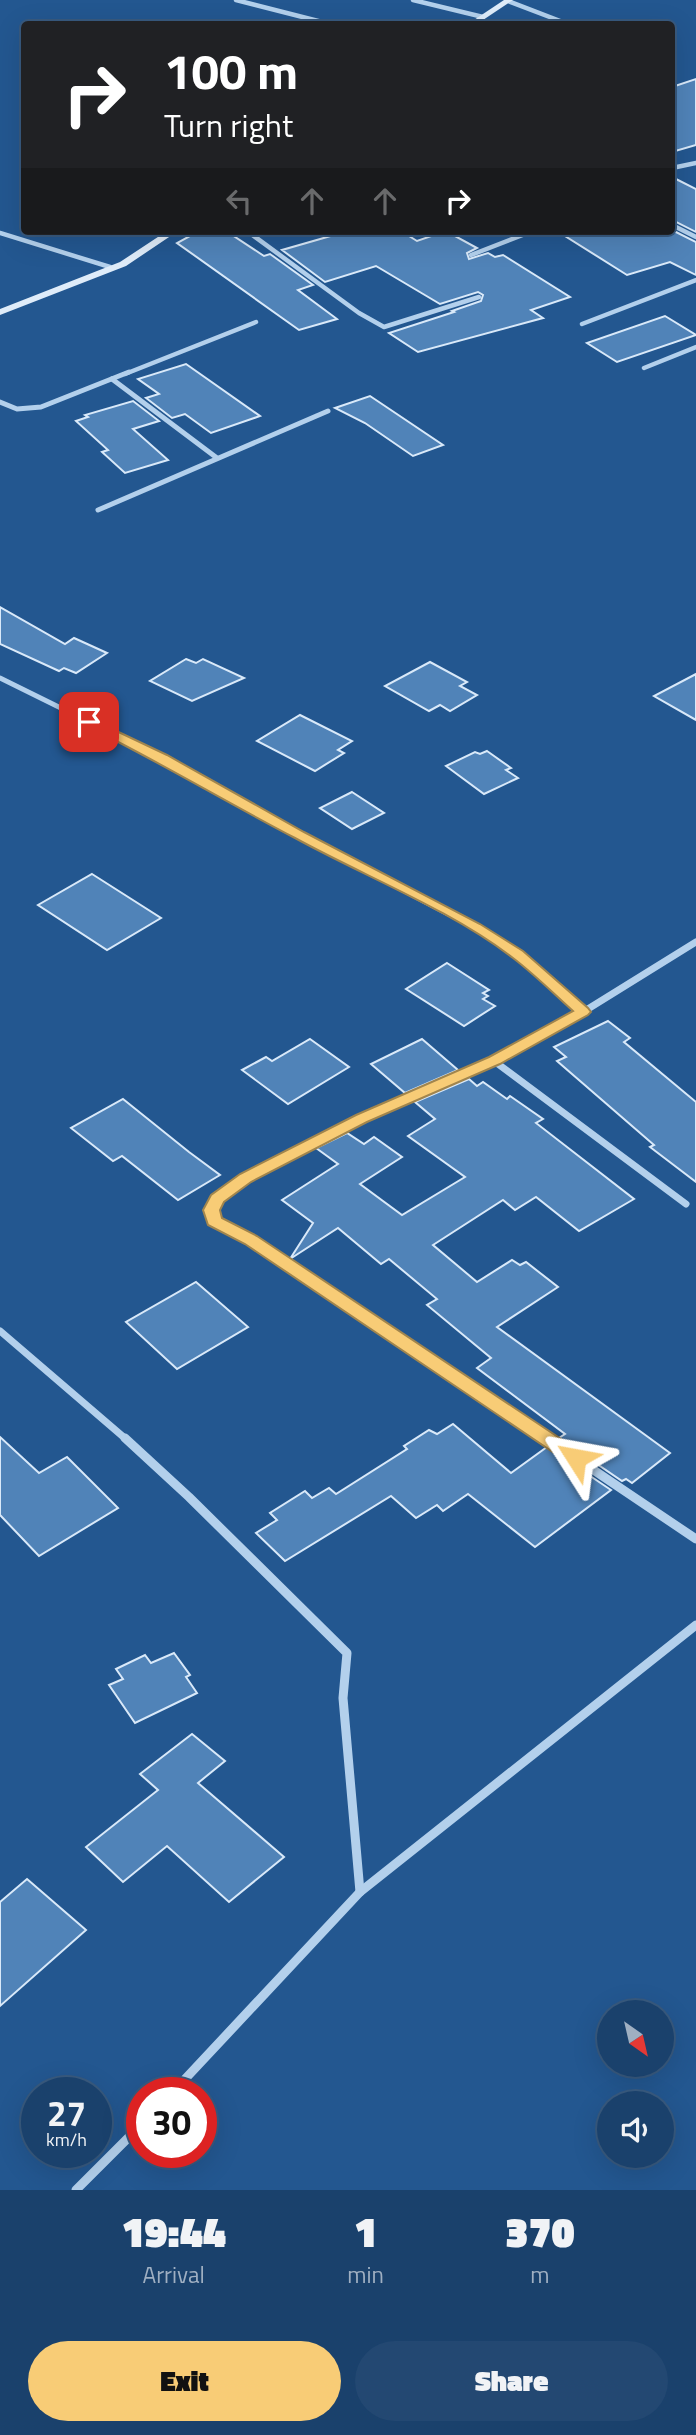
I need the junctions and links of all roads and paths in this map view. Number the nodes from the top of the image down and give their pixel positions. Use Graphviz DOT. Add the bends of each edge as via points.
graph roads {
  1 [pos="236,0"];
  2 [pos="414,0"];
  3 [pos="509,0"];
  4 [pos="483,17"];
  5 [pos="318,21"];
  6 [pos="477,21"];
  7 [pos="561,21"];
  8 [pos="696,163"];
  9 [pos="675,167"];
  10 [pos="675,226"];
  11 [pos="0,233"];
  12 [pos="167,235"];
  13 [pos="252,235"];
  14 [pos="523,235"];
  15 [pos="696,237"];
  16 [pos="471,255"];
  17 [pos="110,267"];
  18 [pos="696,280"];
  19 [pos="479,297"];
  20 [pos="0,312"];
  21 [pos="256,322"];
  22 [pos="582,324"];
  23 [pos="696,346"];
  24 [pos="644,368"];
  25 [pos="111,379"];
  26 [pos="0,402"];
  27 [pos="328,411"];
  28 [pos="217,458"];
  29 [pos="98,510"];
  30 [pos="0,678"];
  31 [pos="696,942"];
  32 [pos="583,1012"];
  33 [pos="494,1061"];
  34 [pos="686,1204"];
  35 [pos="0,1331"];
  36 [pos="696,1539"];
  37 [pos="696,1625"];
  38 [pos="360,1892"];
  39 [pos="187,2077"];
  40 [pos="126,2140"];
  41 [pos="76,2190"];
  1 -- 5 [label="street"];
  2 -- 4 [label="street"];
  3 -- 4 [label="main road"];
  3 -- 7 [label="street"];
  4 -- 6 [label="main road"];
  8 -- 9 [label="street"];
  10 -- 15 [label="street"];
  11 -- 17 [label="street"];
  12 -- 17 [label="main road" via="123,264"];
  13 -- 19 [label="street" via="384,327"];
  14 -- 16 [label="street"];
  17 -- 20 [label="main road"];
  18 -- 22 [label="street"];
  21 -- 25 [label="street"];
  23 -- 24 [label="street"];
  25 -- 26 [label="street" via="41,407 17,409"];
  25 -- 28 [label="street"];
  27 -- 28 [label="street"];
  28 -- 29 [label="street"];
  30 -- 32 [label="street" via="162,758 475,927 517,954"];
  31 -- 32 [label="street"];
  32 -- 33 [label="street"];
  33 -- 34 [label="street"];
  33 -- 36 [label="street" via="362,1118 238,1182 217,1199 211,1210 214,1221 251,1240"];
  35 -- 38 [label="street" via="189,1497 347,1653 343,1698"];
  37 -- 38 [label="street"];
  38 -- 39 [label="street"];
  40 -- 41 [label="street"];
}
